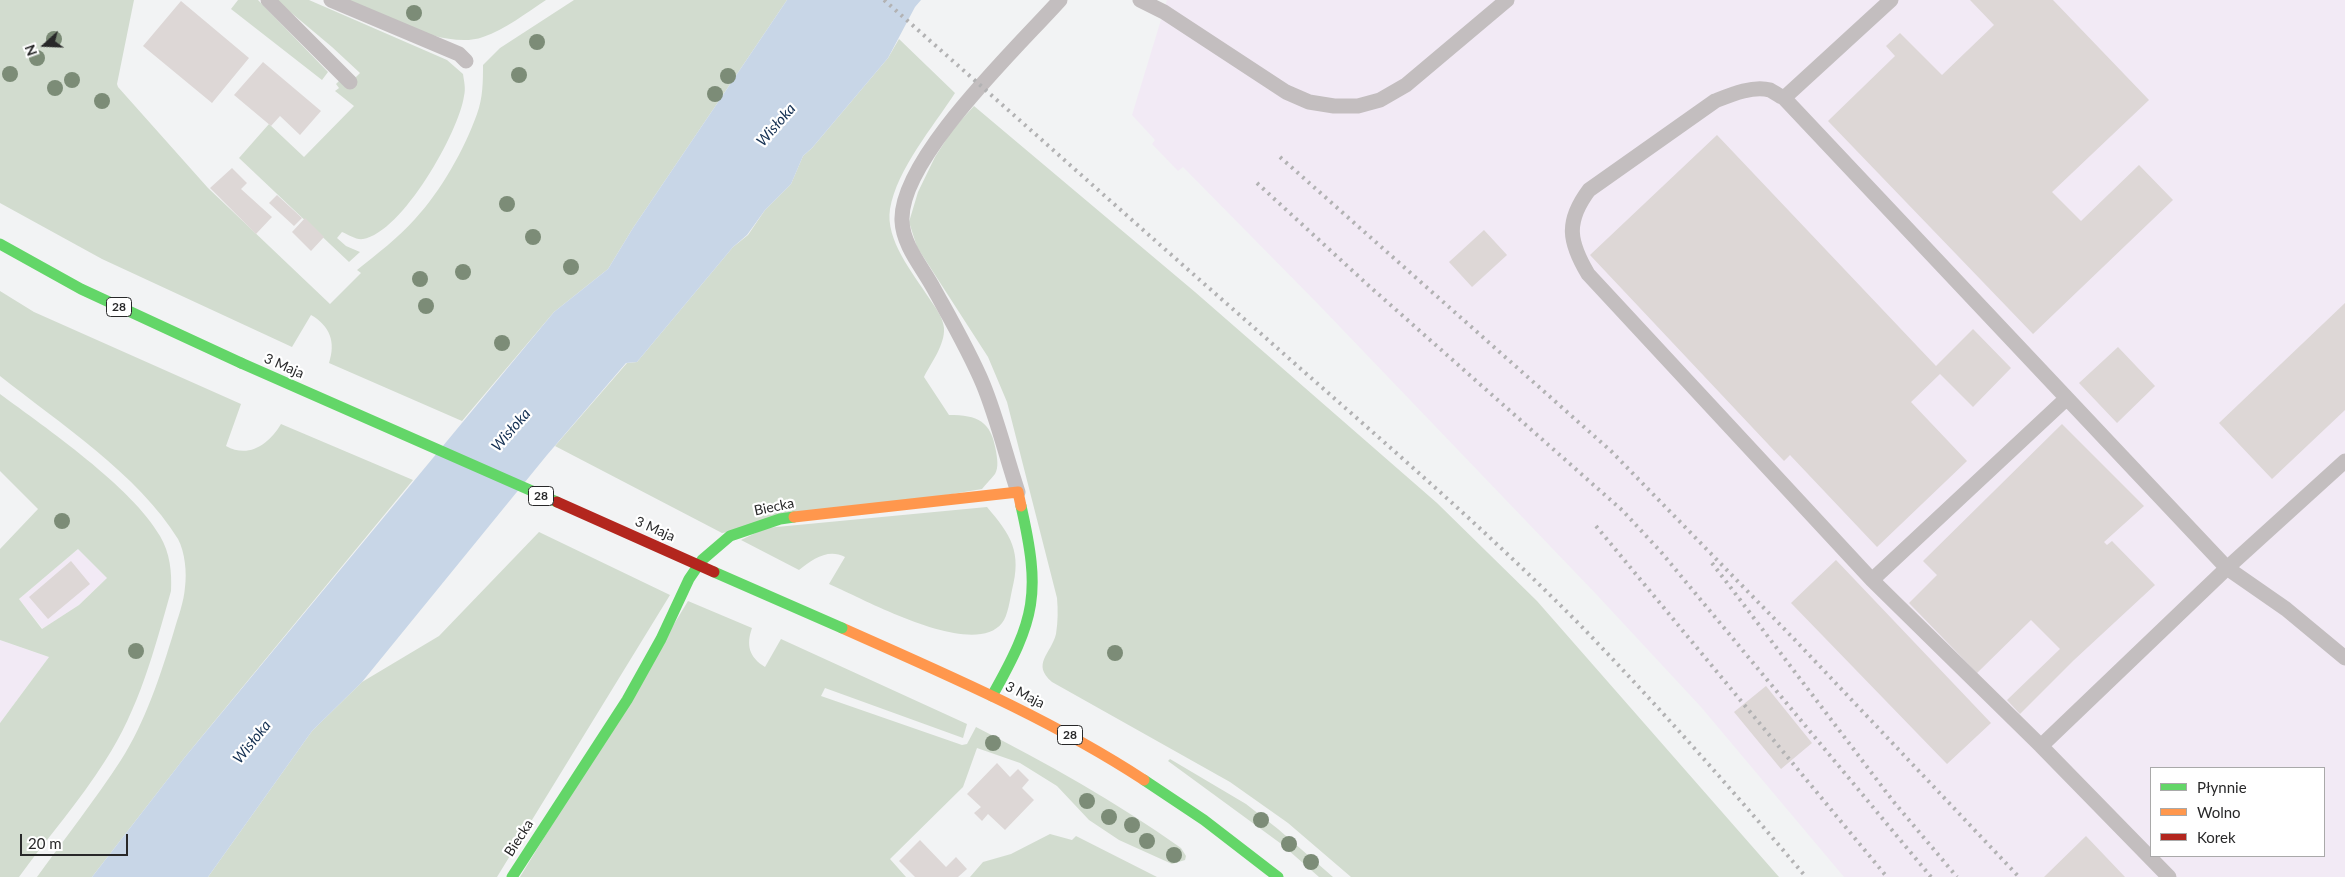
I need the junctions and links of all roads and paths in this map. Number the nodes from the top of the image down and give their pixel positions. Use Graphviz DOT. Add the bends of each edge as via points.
graph roads {
  1 [pos="268,0"];
  2 [pos="331,0"];
  3 [pos="1060,0"];
  4 [pos="1140,0"];
  5 [pos="1507,0"];
  6 [pos="1891,0"];
  7 [pos="466,61"];
  8 [pos="350,82"];
  9 [pos="1784,98"];
  10 [pos="0,244"];
  11 [pos="2067,398"];
  12 [pos="2345,461"];
  13 [pos="1018,492"];
  14 [pos="2227,568"];
  15 [pos="1872,580"];
  16 [pos="2345,658"];
  17 [pos="992,696"];
  18 [pos="2041,746"];
  19 [pos="512,877"];
  20 [pos="1278,877"];
  21 [pos="2169,877"];
  1 -- 8 [label="lane"];
  2 -- 7 [label="lane" via="459,54"];
  3 -- 13 [label="lane" via="955,114 917,172 903,209 903,232 907,243 983,384"];
  4 -- 5 [label="lane" via="1164,12 1286,92 1308,102 1334,106 1358,106 1380,100 1406,85"];
  6 -- 9 [label="lane"];
  9 -- 11 [label="lane"];
  9 -- 15 [label="lane" via="1769,90 1755,90 1736,93 1715,102 1589,190 1577,206 1572,222 1574,251 1588,274"];
  10 -- 17 [label="main road, 3 Maja / 28, bridge" via="81,289 241,363"];
  11 -- 14 [label="lane"];
  11 -- 15 [label="lane"];
  12 -- 14 [label="lane"];
  13 -- 17 [label="main road" via="1031,554 1031,610 1018,647"];
  13 -- 19 [label="main road, Biecka" via="780,519 730,536 707,553 688,579 627,700"];
  14 -- 16 [label="lane" via="2286,609"];
  14 -- 18 [label="lane"];
  15 -- 18 [label="lane"];
  17 -- 20 [label="main road, 3 Maja / 28" via="1072,736 1152,786"];
  18 -- 21 [label="lane"];
}
